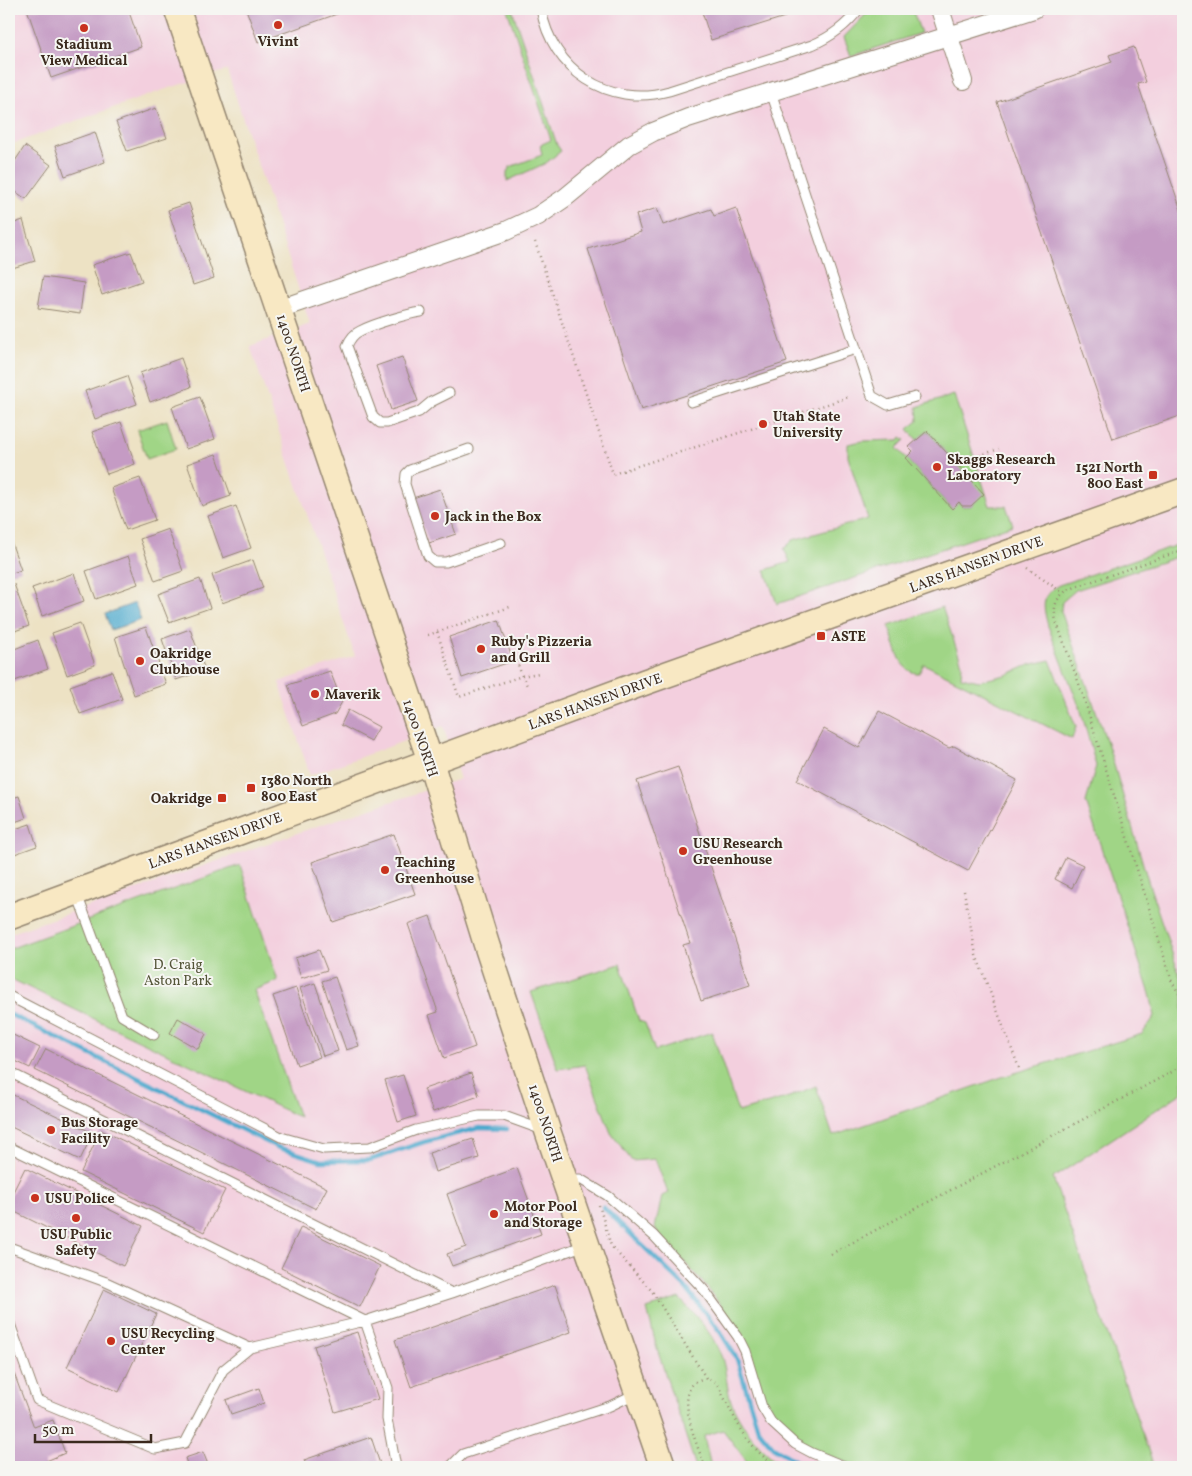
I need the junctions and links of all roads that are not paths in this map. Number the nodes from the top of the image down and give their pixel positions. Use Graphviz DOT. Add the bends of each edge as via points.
graph roads {
  1 [pos="176,9"];
  2 [pos="541,9"];
  3 [pos="858,9"];
  4 [pos="940,9"];
  5 [pos="1034,9"];
  6 [pos="949,36"];
  7 [pos="963,81"];
  8 [pos="771,92"];
  9 [pos="279,309"];
  10 [pos="421,312"];
  11 [pos="856,348"];
  12 [pos="449,393"];
  13 [pos="915,397"];
  14 [pos="691,402"];
  15 [pos="469,449"];
  16 [pos="1183,491"];
  17 [pos="501,542"];
  18 [pos="430,760"];
  19 [pos="76,892"];
  20 [pos="9,917"];
  21 [pos="9,996"];
  22 [pos="154,1035"];
  23 [pos="9,1072"];
  24 [pos="548,1132"];
  25 [pos="9,1147"];
  26 [pos="565,1179"];
  27 [pos="587,1244"];
  28 [pos="9,1246"];
  29 [pos="452,1293"];
  30 [pos="9,1321"];
  31 [pos="365,1321"];
  32 [pos="250,1348"];
  33 [pos="638,1393"];
  34 [pos="396,1467"];
  35 [pos="450,1467"];
  36 [pos="663,1467"];
  37 [pos="846,1467"];
  1 -- 9 [label="main road, 1400 NORTH"];
  2 -- 3 [label="lane" via="552,42 581,76 608,90 641,96 669,91 812,45 832,35"];
  4 -- 6 [label="street"];
  5 -- 6 [label="street"];
  6 -- 7 [label="street"];
  6 -- 8 [label="street"];
  8 -- 9 [label="street" via="653,132 629,145 538,216 506,231"];
  8 -- 11 [label="lane"];
  9 -- 18 [label="main road, 1400 NORTH"];
  10 -- 12 [label="lane" via="359,331 346,346 373,417 380,423 419,412"];
  11 -- 13 [label="lane" via="872,396 888,405"];
  11 -- 14 [label="lane"];
  15 -- 17 [label="lane" via="406,474 405,484 428,556 435,562 446,562"];
  16 -- 18 [label="main road, LARS HANSEN DRIVE"];
  18 -- 19 [label="main road, LARS HANSEN DRIVE"];
  18 -- 24 [label="main road, 1400 NORTH"];
  19 -- 20 [label="main road, LARS HANSEN DRIVE"];
  19 -- 22 [label="lane" via="122,1016"];
  21 -- 24 [label="lane" via="280,1137 324,1148 370,1147 416,1130 478,1116 504,1116"];
  23 -- 29 [label="lane"];
  24 -- 26 [label="main road, 1400 NORTH"];
  25 -- 31 [label="lane"];
  26 -- 27 [label="main road, 1400 NORTH"];
  26 -- 37 [label="lane" via="580,1179 608,1196 654,1236 725,1316 745,1351 762,1407 771,1422 795,1444"];
  27 -- 29 [label="lane"];
  27 -- 33 [label="main road, 1400 NORTH"];
  28 -- 32 [label="lane" via="106,1282"];
  29 -- 31 [label="lane"];
  30 -- 32 [label="lane" via="37,1400 155,1449 185,1443 223,1370"];
  31 -- 32 [label="lane"];
  31 -- 34 [label="lane" via="388,1388 387,1419"];
  33 -- 35 [label="lane" via="610,1406 463,1454"];
  33 -- 36 [label="main road, 1400 NORTH"];
}
